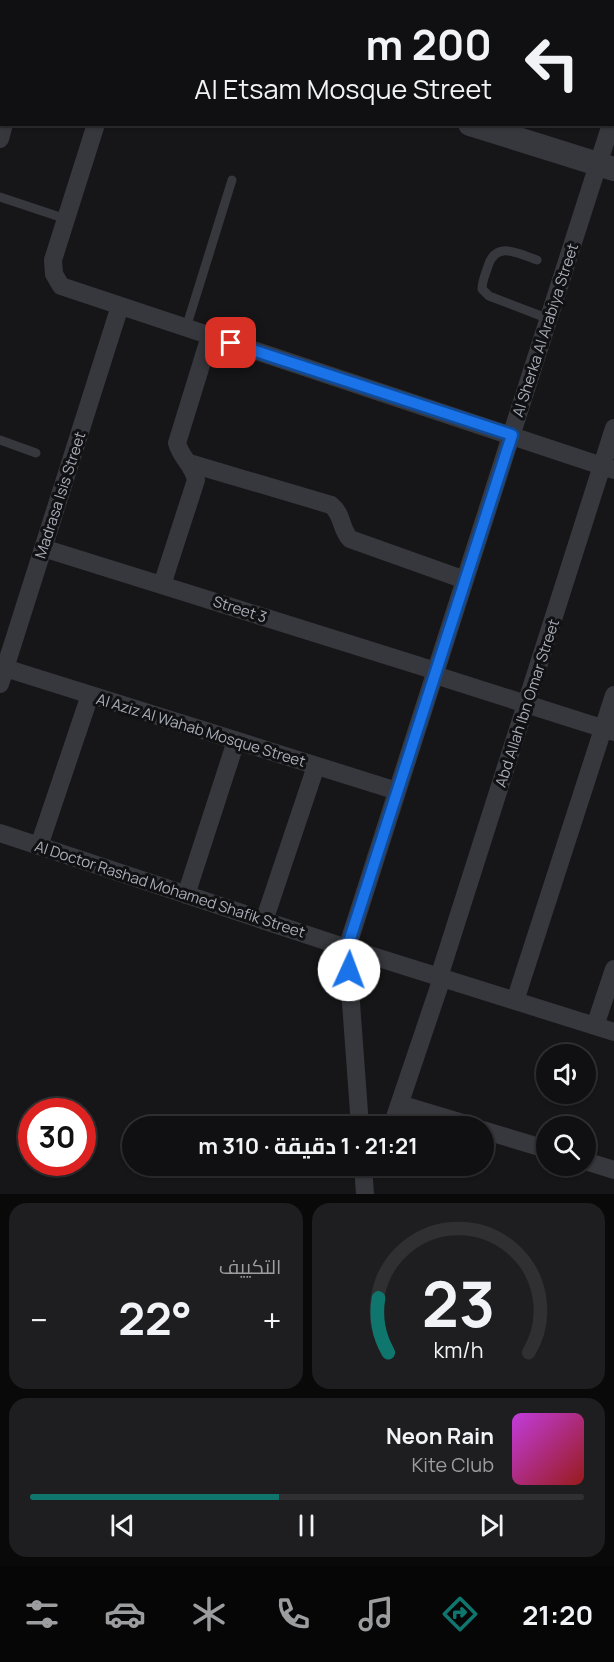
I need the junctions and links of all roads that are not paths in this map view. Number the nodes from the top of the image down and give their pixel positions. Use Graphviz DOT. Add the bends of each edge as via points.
graph roads {
  1 [pos="95,126"];
  2 [pos="483,126"];
  3 [pos="611,126"];
  4 [pos="510,130"];
  5 [pos="606,167"];
  6 [pos="232,180"];
  7 [pos="0,196"];
  8 [pos="66,219"];
  9 [pos="537,260"];
  10 [pos="120,306"];
  11 [pos="549,319"];
  12 [pos="186,328"];
  13 [pos="210,336"];
  14 [pos="614,428"];
  15 [pos="512,435"];
  16 [pos="0,440"];
  17 [pos="36,453"];
  18 [pos="189,463"];
  19 [pos="608,468"];
  20 [pos="43,548"];
  21 [pos="465,580"];
  22 [pos="162,585"];
  23 [pos="435,673"];
  24 [pos="3,676"];
  25 [pos="90,695"];
  26 [pos="614,695"];
  27 [pos="526,704"];
  28 [pos="609,730"];
  29 [pos="236,741"];
  30 [pos="316,766"];
  31 [pos="397,791"];
  32 [pos="0,833"];
  33 [pos="39,846"];
  34 [pos="186,895"];
  35 [pos="264,921"];
  36 [pos="347,948"];
  37 [pos="614,969"];
  38 [pos="441,978"];
  39 [pos="514,1001"];
  40 [pos="595,1026"];
  41 [pos="614,1032"];
  42 [pos="400,1104"];
  43 [pos="359,1116"];
  44 [pos="396,1116"];
  45 [pos="440,1116"];
  46 [pos="494,1133"];
  47 [pos="536,1146"];
  48 [pos="596,1164"];
  49 [pos="614,1170"];
  50 [pos="364,1176"];
  51 [pos="365,1194"];
  1 -- 8 [label="street"];
  2 -- 4 [label="street"];
  3 -- 5 [label="street, Al Sherka Al Arabiya Street"];
  4 -- 5 [label="street"];
  5 -- 11 [label="street, Al Sherka Al Arabiya Street"];
  6 -- 12 [label="lane"];
  7 -- 8 [label="lane"];
  8 -- 10 [label="street" via="53,260 57,281 68,289"];
  9 -- 11 [label="lane" via="505,250 496,252 490,259 482,289 489,296"];
  10 -- 12 [label="street"];
  10 -- 20 [label="street, Madrasa Isis Street"];
  11 -- 15 [label="street, Al Sherka Al Arabiya Street"];
  12 -- 13 [label="street"];
  13 -- 15 [label="street"];
  13 -- 18 [label="street" via="178,436 179,450"];
  14 -- 19 [label="street, Abd Allah Ibn Omar Street"];
  15 -- 19 [label="street"];
  15 -- 21 [label="street, Al Sherka Al Arabiya Street"];
  16 -- 17 [label="lane"];
  18 -- 21 [label="street" via="331,505 340,514 341,526 350,539"];
  18 -- 22 [label="street" via="196,480"];
  19 -- 27 [label="street, Abd Allah Ibn Omar Street"];
  20 -- 22 [label="street, Street 3"];
  20 -- 24 [label="street, Madrasa Isis Street"];
  21 -- 23 [label="street, Al Sherka Al Arabiya Street"];
  22 -- 23 [label="street, Street 3"];
  23 -- 27 [label="street, Street 3"];
  23 -- 31 [label="street, Al Sherka Al Arabiya Street"];
  24 -- 25 [label="street, Al Aziz Al Wahab Mosque Street"];
  25 -- 29 [label="street, Al Aziz Al Wahab Mosque Street"];
  25 -- 33 [label="street"];
  26 -- 28 [label="street"];
  27 -- 28 [label="street, Street 3"];
  27 -- 38 [label="street, Abd Allah Ibn Omar Street"];
  28 -- 39 [label="street"];
  29 -- 30 [label="street, Al Aziz Al Wahab Mosque Street"];
  29 -- 34 [label="street"];
  30 -- 31 [label="street, Al Aziz Al Wahab Mosque Street"];
  30 -- 35 [label="street"];
  31 -- 36 [label="street, Al Sherka Al Arabiya Street"];
  32 -- 33 [label="street, Al Doctor Rashad Mohamed Shafik Street"];
  33 -- 34 [label="street, Al Doctor Rashad Mohamed Shafik Street"];
  34 -- 35 [label="street, Al Doctor Rashad Mohamed Shafik Street"];
  35 -- 36 [label="street, Al Doctor Rashad Mohamed Shafik Street"];
  36 -- 38 [label="street, Al Doctor Rashad Mohamed Shafik Street"];
  36 -- 43 [label="street, Al Sherka Al Arabiya Street"];
  37 -- 40 [label="street"];
  38 -- 39 [label="street, Al Doctor Rashad Mohamed Shafik Street"];
  38 -- 42 [label="street, Abd Allah Ibn Omar Street"];
  39 -- 40 [label="street, Al Doctor Rashad Mohamed Shafik Street"];
  40 -- 41 [label="street, Al Doctor Rashad Mohamed Shafik Street"];
  42 -- 44 [label="street, Abd Allah Ibn Omar Street"];
  42 -- 45 [label="street"];
  46 -- 47 [label="street"];
  48 -- 49 [label="street"];
  50 -- 51 [label="street"];
}
